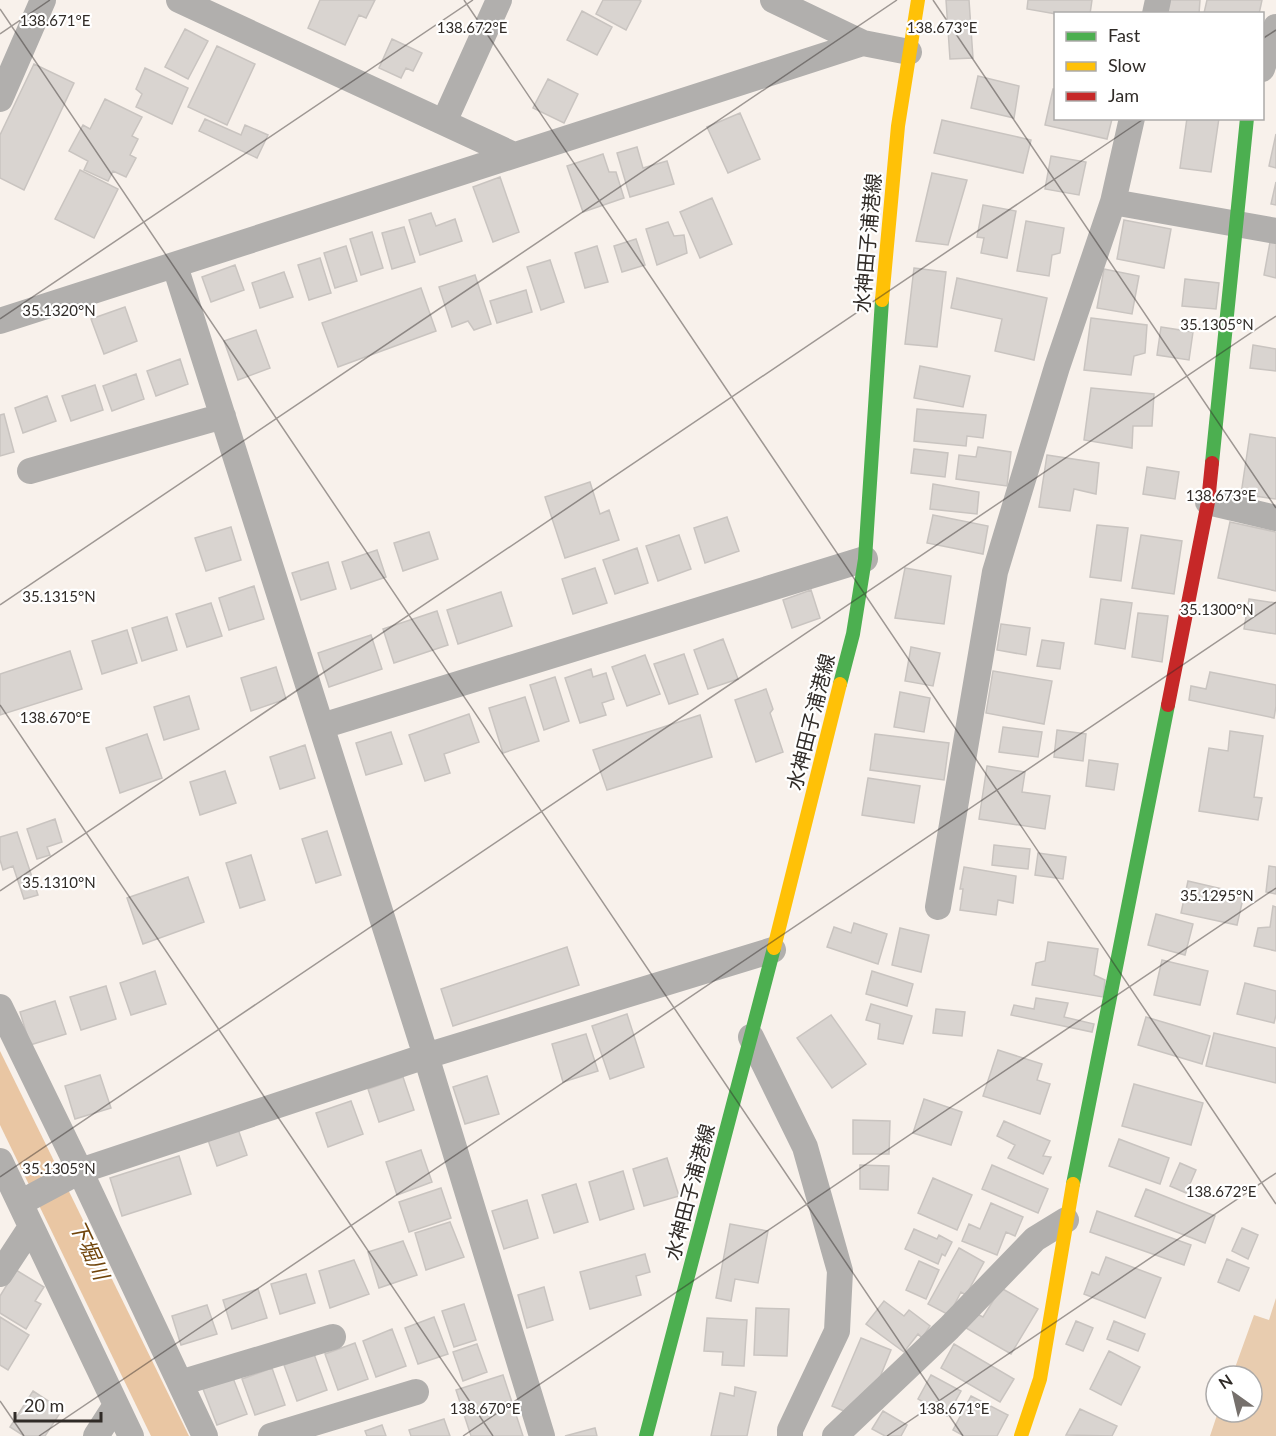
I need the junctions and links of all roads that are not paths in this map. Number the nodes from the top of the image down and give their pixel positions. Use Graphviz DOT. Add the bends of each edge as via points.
graph roads {
  1 [pos="44,0"];
  2 [pos="179,0"];
  3 [pos="499,0"];
  4 [pos="773,0"];
  5 [pos="918,0"];
  6 [pos="1274,39"];
  7 [pos="863,43"];
  8 [pos="909,52"];
  9 [pos="1264,66"];
  10 [pos="0,99"];
  11 [pos="1132,120"];
  12 [pos="1247,120"];
  13 [pos="444,122"];
  14 [pos="514,155"];
  15 [pos="1113,202"];
  16 [pos="1235,223"];
  17 [pos="1276,231"];
  18 [pos="175,266"];
  19 [pos="0,321"];
  20 [pos="223,417"];
  21 [pos="30,471"];
  22 [pos="1208,502"];
  23 [pos="1276,518"];
  24 [pos="865,559"];
  25 [pos="322,726"];
  26 [pos="938,907"];
  27 [pos="773,950"];
  28 [pos="0,1007"];
  29 [pos="751,1036"];
  30 [pos="426,1056"];
  31 [pos="0,1161"];
  32 [pos="80,1171"];
  33 [pos="20,1203"];
  34 [pos="1066,1220"];
  35 [pos="31,1227"];
  36 [pos="0,1274"];
  37 [pos="333,1337"];
  38 [pos="180,1383"];
  39 [pos="416,1392"];
  40 [pos="116,1405"];
  41 [pos="96,1436"];
  42 [pos="131,1436"];
  43 [pos="205,1436"];
  44 [pos="271,1436"];
  45 [pos="542,1436"];
  46 [pos="646,1436"];
  47 [pos="790,1436"];
  48 [pos="835,1436"];
  49 [pos="1020,1436"];
  1 -- 10 [label="street"];
  2 -- 13 [label="street"];
  3 -- 13 [label="street"];
  4 -- 7 [label="street"];
  5 -- 8 [label="main road, 水神田子浦港線"];
  6 -- 9 [label="street"];
  7 -- 8 [label="street"];
  7 -- 14 [label="street"];
  8 -- 24 [label="main road, 水神田子浦港線" via="898,126 878,350"];
  11 -- 15 [label="street"];
  12 -- 16 [label="main road"];
  13 -- 14 [label="street"];
  14 -- 18 [label="street"];
  15 -- 16 [label="street"];
  15 -- 26 [label="street" via="1057,367 995,572"];
  16 -- 17 [label="street"];
  16 -- 22 [label="main road"];
  18 -- 19 [label="street"];
  18 -- 20 [label="street"];
  20 -- 21 [label="street"];
  20 -- 25 [label="street"];
  22 -- 23 [label="street"];
  22 -- 34 [label="main road"];
  24 -- 25 [label="street"];
  24 -- 27 [label="main road, 水神田子浦港線" via="853,634"];
  25 -- 30 [label="street"];
  27 -- 29 [label="main road, 水神田子浦港線"];
  27 -- 30 [label="street"];
  28 -- 32 [label="street"];
  29 -- 46 [label="main road, 水神田子浦港線"];
  29 -- 47 [label="street" via="805,1147 840,1271 837,1330"];
  30 -- 32 [label="street"];
  30 -- 45 [label="street"];
  31 -- 33 [label="street"];
  32 -- 33 [label="street"];
  32 -- 38 [label="street"];
  33 -- 35 [label="street"];
  34 -- 48 [label="street" via="1035,1239 949,1328"];
  34 -- 49 [label="main road" via="1040,1379"];
  35 -- 36 [label="street"];
  35 -- 40 [label="street"];
  37 -- 38 [label="street"];
  38 -- 43 [label="street"];
  39 -- 44 [label="street"];
  40 -- 41 [label="street"];
  40 -- 42 [label="street"];
}
